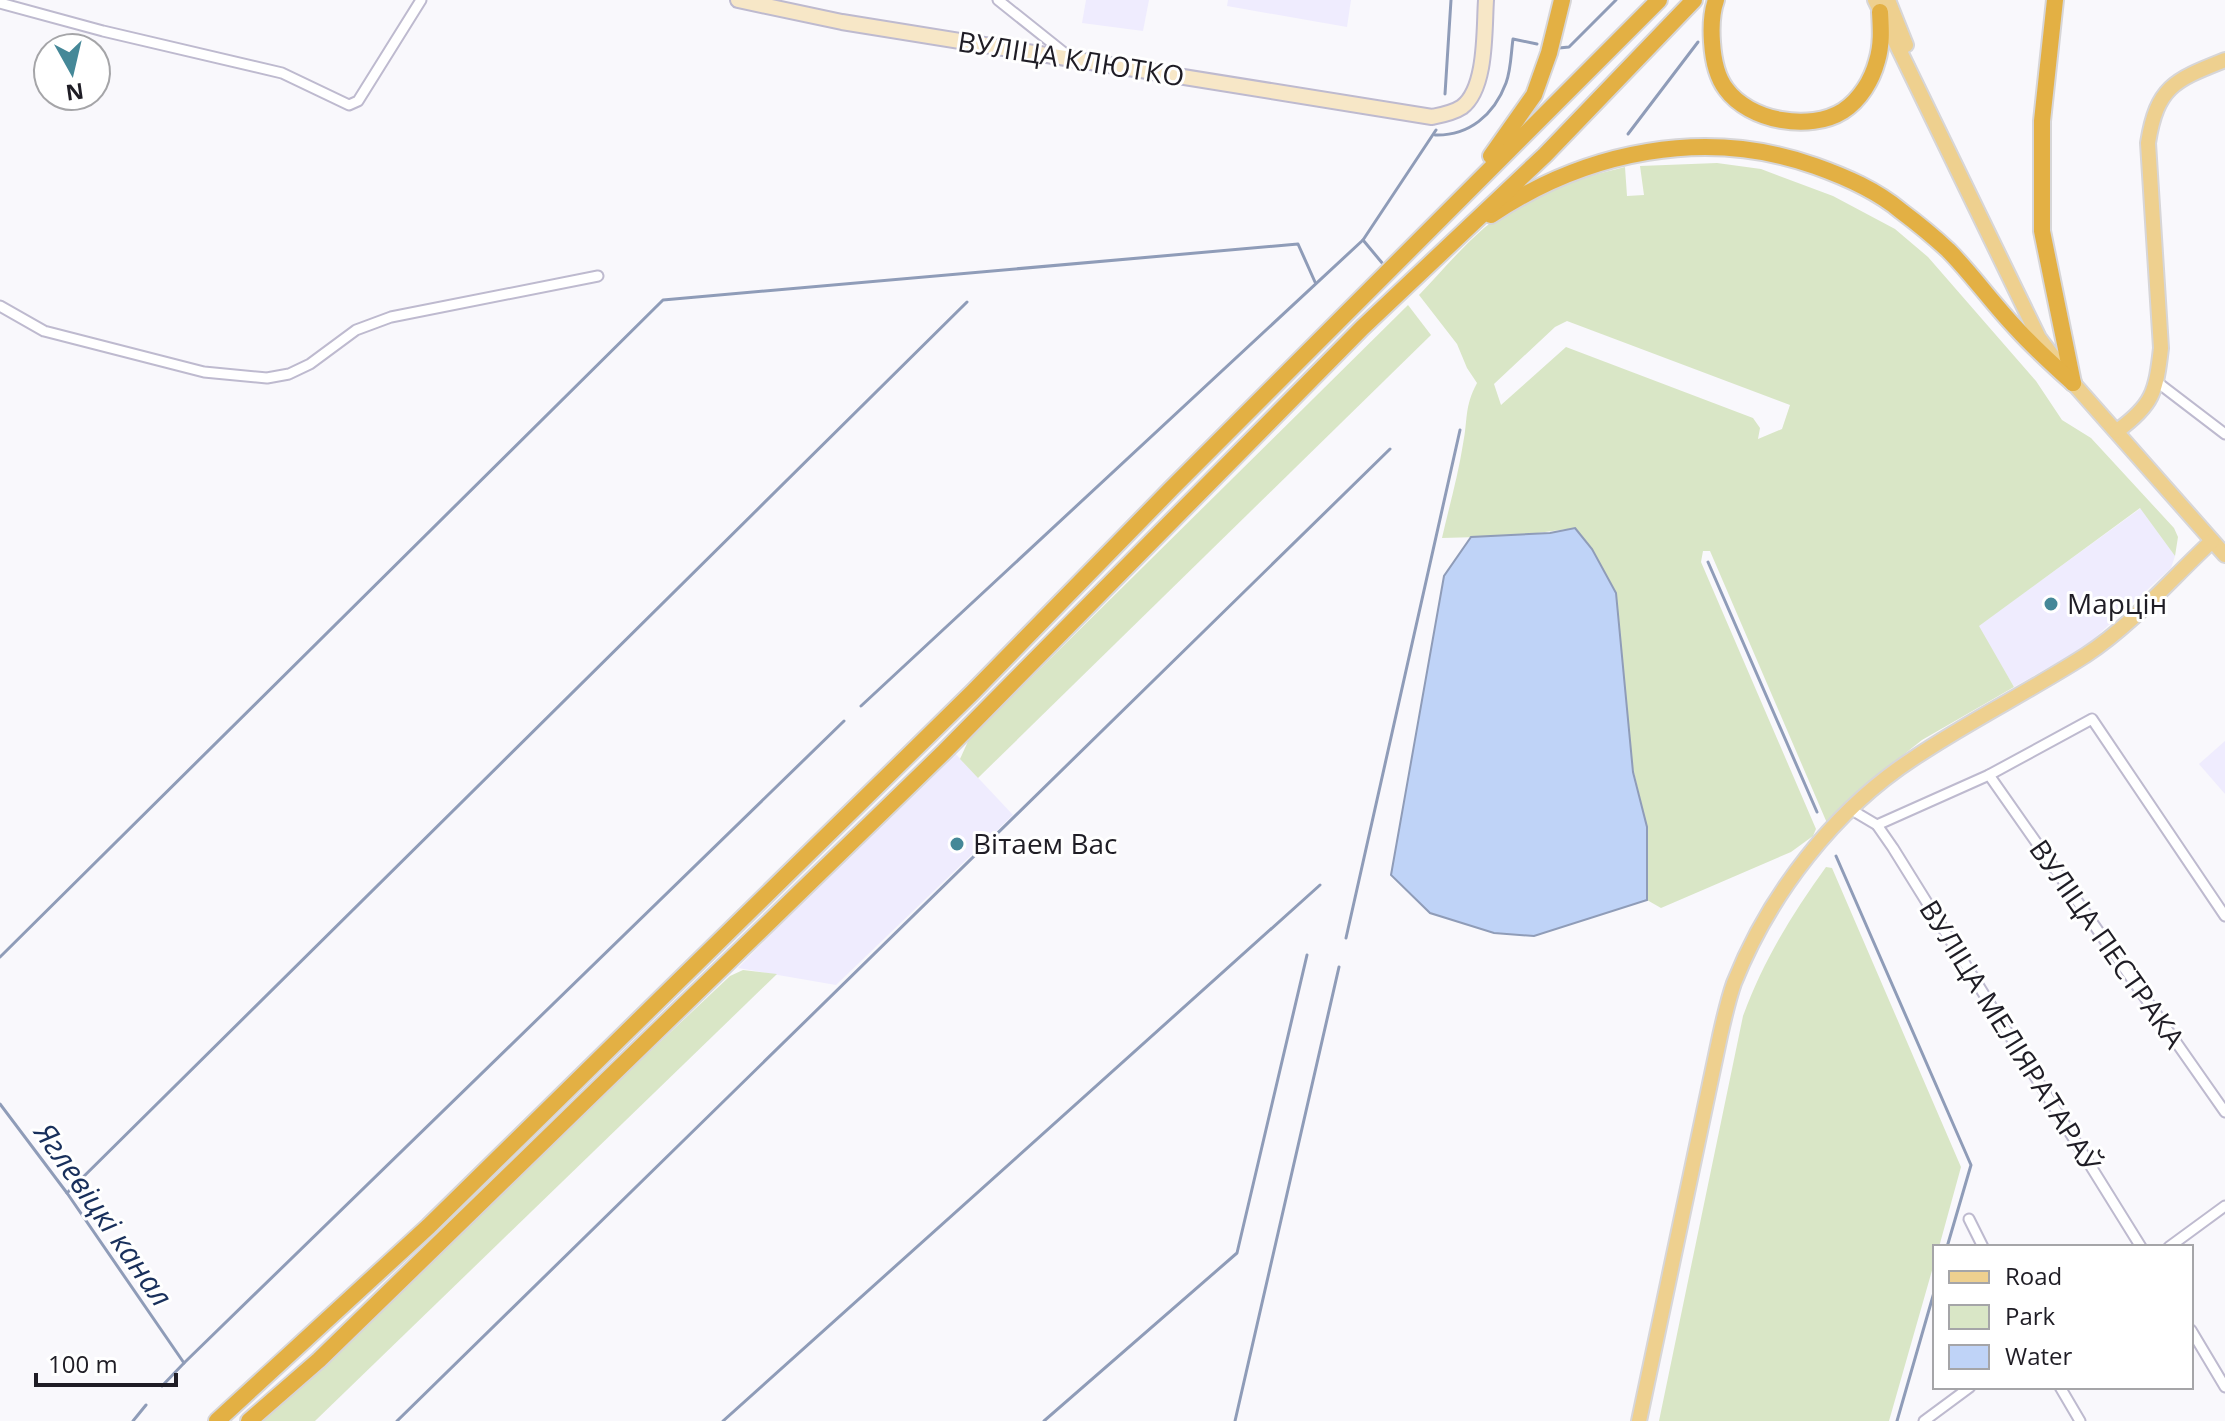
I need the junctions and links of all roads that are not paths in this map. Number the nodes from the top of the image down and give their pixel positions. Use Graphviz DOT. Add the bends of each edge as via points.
graph roads {
  1 [pos="421,0"];
  2 [pos="738,0"];
  3 [pos="998,0"];
  4 [pos="1486,0"];
  5 [pos="1562,0"];
  6 [pos="1659,0"];
  7 [pos="1694,0"];
  8 [pos="1716,0"];
  9 [pos="2055,0"];
  10 [pos="0,3"];
  11 [pos="1881,4"];
  12 [pos="1074,60"];
  13 [pos="2225,60"];
  14 [pos="1456,202"];
  15 [pos="1451,242"];
  16 [pos="598,276"];
  17 [pos="0,306"];
  18 [pos="2157,382"];
  19 [pos="2073,383"];
  20 [pos="2117,431"];
  21 [pos="2225,434"];
  22 [pos="2212,541"];
  23 [pos="2225,555"];
  24 [pos="1989,775"];
  25 [pos="1850,809"];
  26 [pos="1877,825"];
  27 [pos="2225,916"];
  28 [pos="2225,1112"];
  29 [pos="2225,1206"];
  30 [pos="1969,1219"];
  31 [pos="1982,1245"];
  32 [pos="2140,1245"];
  33 [pos="2172,1245"];
  34 [pos="2193,1333"];
  35 [pos="2225,1387"];
  36 [pos="1967,1389"];
  37 [pos="2061,1389"];
  38 [pos="217,1421"];
  39 [pos="249,1421"];
  40 [pos="1639,1421"];
  41 [pos="1924,1421"];
  42 [pos="2080,1421"];
  1 -- 10 [label="street" via="358,101 349,105 282,73"];
  2 -- 12 [label="street, ВУЛІЦА КЛЮТКО"];
  3 -- 12 [label="street"];
  4 -- 12 [label="street, ВУЛІЦА КЛЮТКО" via="1477,86 1460,109 1432,117"];
  5 -- 14 [label="highway" via="1534,95"];
  6 -- 14 [label="highway"];
  7 -- 15 [label="highway" via="1545,155"];
  8 -- 11 [label="highway" via="1712,50 1725,88 1746,107 1805,121 1834,116 1867,84 1881,45"];
  9 -- 19 [label="highway" via="2042,121 2042,231"];
  11 -- 19 [label="main road" via="2039,338"];
  13 -- 18 [label="main road" via="2173,84 2152,120 2148,143 2161,348"];
  14 -- 38 [label="highway" via="973,692 429,1226"];
  15 -- 19 [label="highway" via="1558,178 1623,155 1681,146 1783,155 1837,174 1899,208 1949,251 2014,327"];
  15 -- 39 [label="highway" via="857,838 330,1349"];
  16 -- 17 [label="street" via="391,317 356,330 310,364 267,378 204,372 44,331"];
  18 -- 20 [label="main road" via="2140,414"];
  18 -- 21 [label="street"];
  19 -- 20 [label="main road"];
  20 -- 22 [label="main road"];
  22 -- 23 [label="main road"];
  22 -- 25 [label="main road" via="2117,632 1912,759"];
  24 -- 26 [label="street"];
  24 -- 27 [label="street" via="2092,719"];
  24 -- 28 [label="street, ВУЛІЦА ПЕСТРАКА"];
  25 -- 26 [label="street"];
  25 -- 40 [label="main road" via="1793,876 1733,987"];
  26 -- 32 [label="street, ВУЛІЦА МЕЛІЯРАТАРАЎ"];
  29 -- 33 [label="street"];
  30 -- 31 [label="street"];
  34 -- 35 [label="street"];
  36 -- 41 [label="street"];
  37 -- 42 [label="street"];
}
